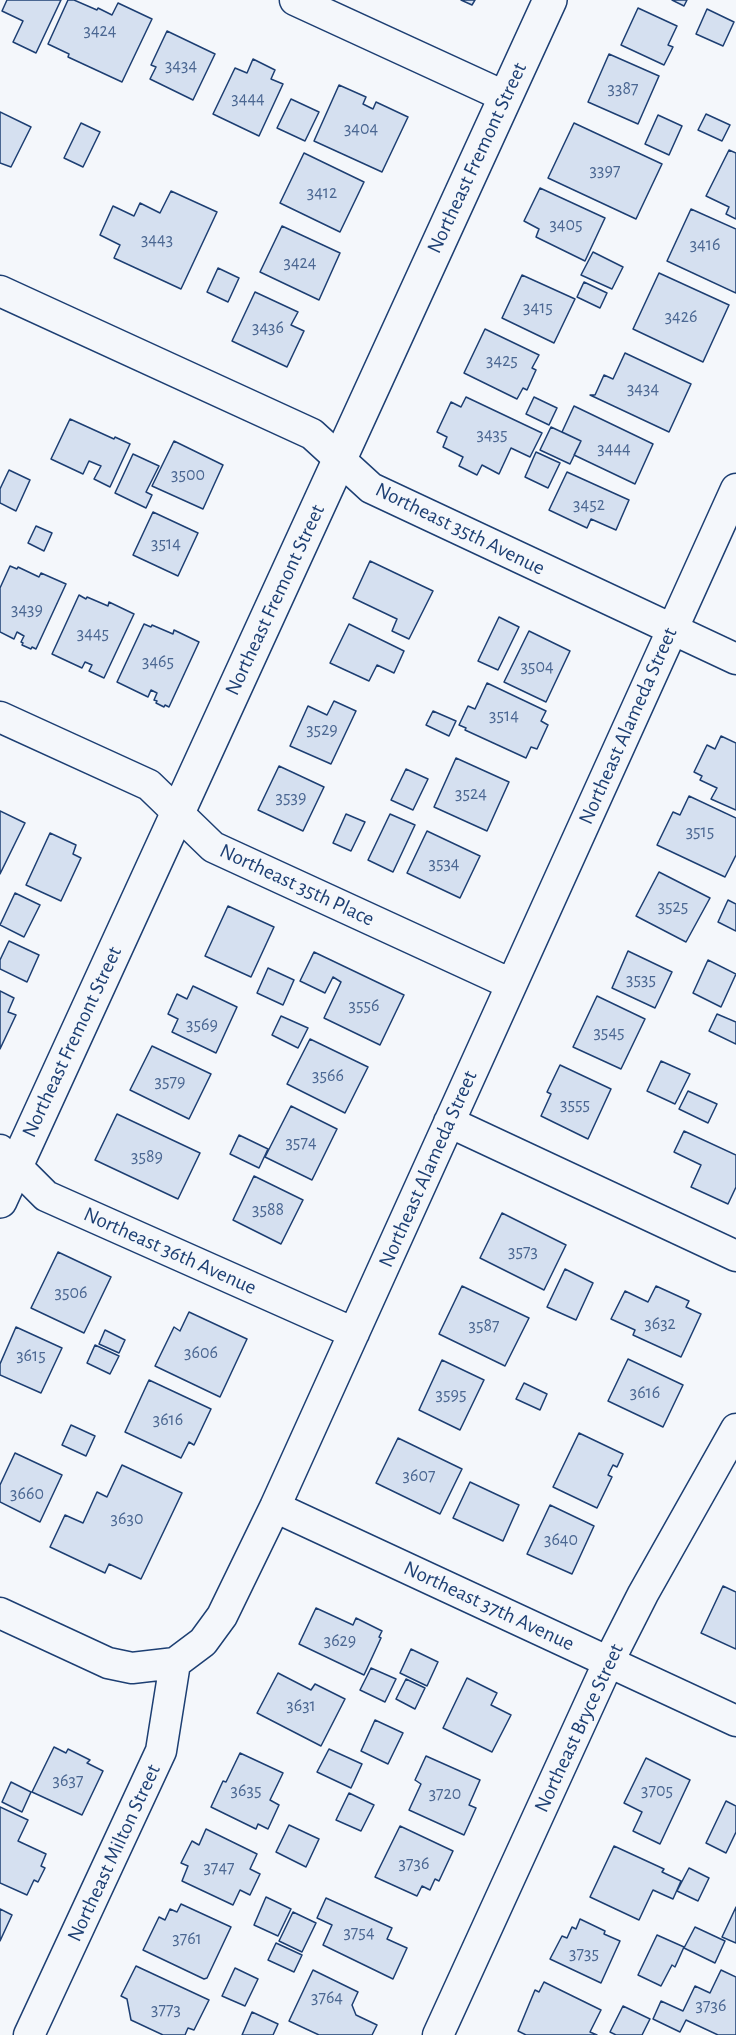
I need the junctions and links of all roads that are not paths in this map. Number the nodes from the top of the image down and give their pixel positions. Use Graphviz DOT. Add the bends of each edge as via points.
graph roads {
  1 [pos="295,0"];
  2 [pos="550,0"];
  3 [pos="506,97"];
  4 [pos="0,291"];
  5 [pos="340,460"];
  6 [pos="736,489"];
  7 [pos="672,629"];
  8 [pos="736,659"];
  9 [pos="0,717"];
  10 [pos="177,813"];
  11 [pos="511,984"];
  12 [pos="449,1122"];
  13 [pos="8,1158"];
  14 [pos="0,1201"];
  15 [pos="736,1256"];
  16 [pos="354,1333"];
  17 [pos="736,1429"];
  18 [pos="275,1507"];
  19 [pos="0,1613"];
  20 [pos="609,1661"];
  21 [pos="175,1663"];
  22 [pos="736,1721"];
  23 [pos="29,2035"];
  24 [pos="438,2035"];
  1 -- 3 [label="street"];
  2 -- 3 [label="main road, Northeast Fremont Street"];
  3 -- 5 [label="main road, Northeast Fremont Street"];
  4 -- 5 [label="street, Northeast 35th Avenue" via="312,434"];
  5 -- 7 [label="street, Northeast 35th Avenue" via="371,488"];
  5 -- 10 [label="main road, Northeast Fremont Street"];
  6 -- 7 [label="street, Northeast Alameda Street"];
  7 -- 8 [label="street, Northeast 35th Avenue"];
  7 -- 11 [label="street, Northeast Alameda Street"];
  9 -- 10 [label="street, Northeast 35th Place" via="149,785"];
  10 -- 11 [label="street, Northeast 35th Place" via="213,847"];
  10 -- 13 [label="main road, Northeast Fremont Street"];
  11 -- 12 [label="street, Northeast Alameda Street"];
  12 -- 15 [label="street"];
  12 -- 16 [label="street, Northeast Alameda Street"];
  13 -- 14 [label="main road, Northeast Fremont Street"];
  13 -- 16 [label="street, Northeast 36th Avenue" via="46,1196"];
  16 -- 18 [label="street, Northeast Alameda Street"];
  17 -- 20 [label="street, Northeast Bryce Street"];
  18 -- 20 [label="street, Northeast 37th Avenue"];
  18 -- 21 [label="street, Northeast Alameda Street" via="222,1616 203,1642"];
  19 -- 21 [label="street" via="108,1663 132,1668"];
  20 -- 22 [label="street, Northeast 37th Avenue"];
  20 -- 24 [label="street, Northeast Bryce Street"];
  21 -- 23 [label="street, Northeast Milton Street" via="161,1751"];
}
